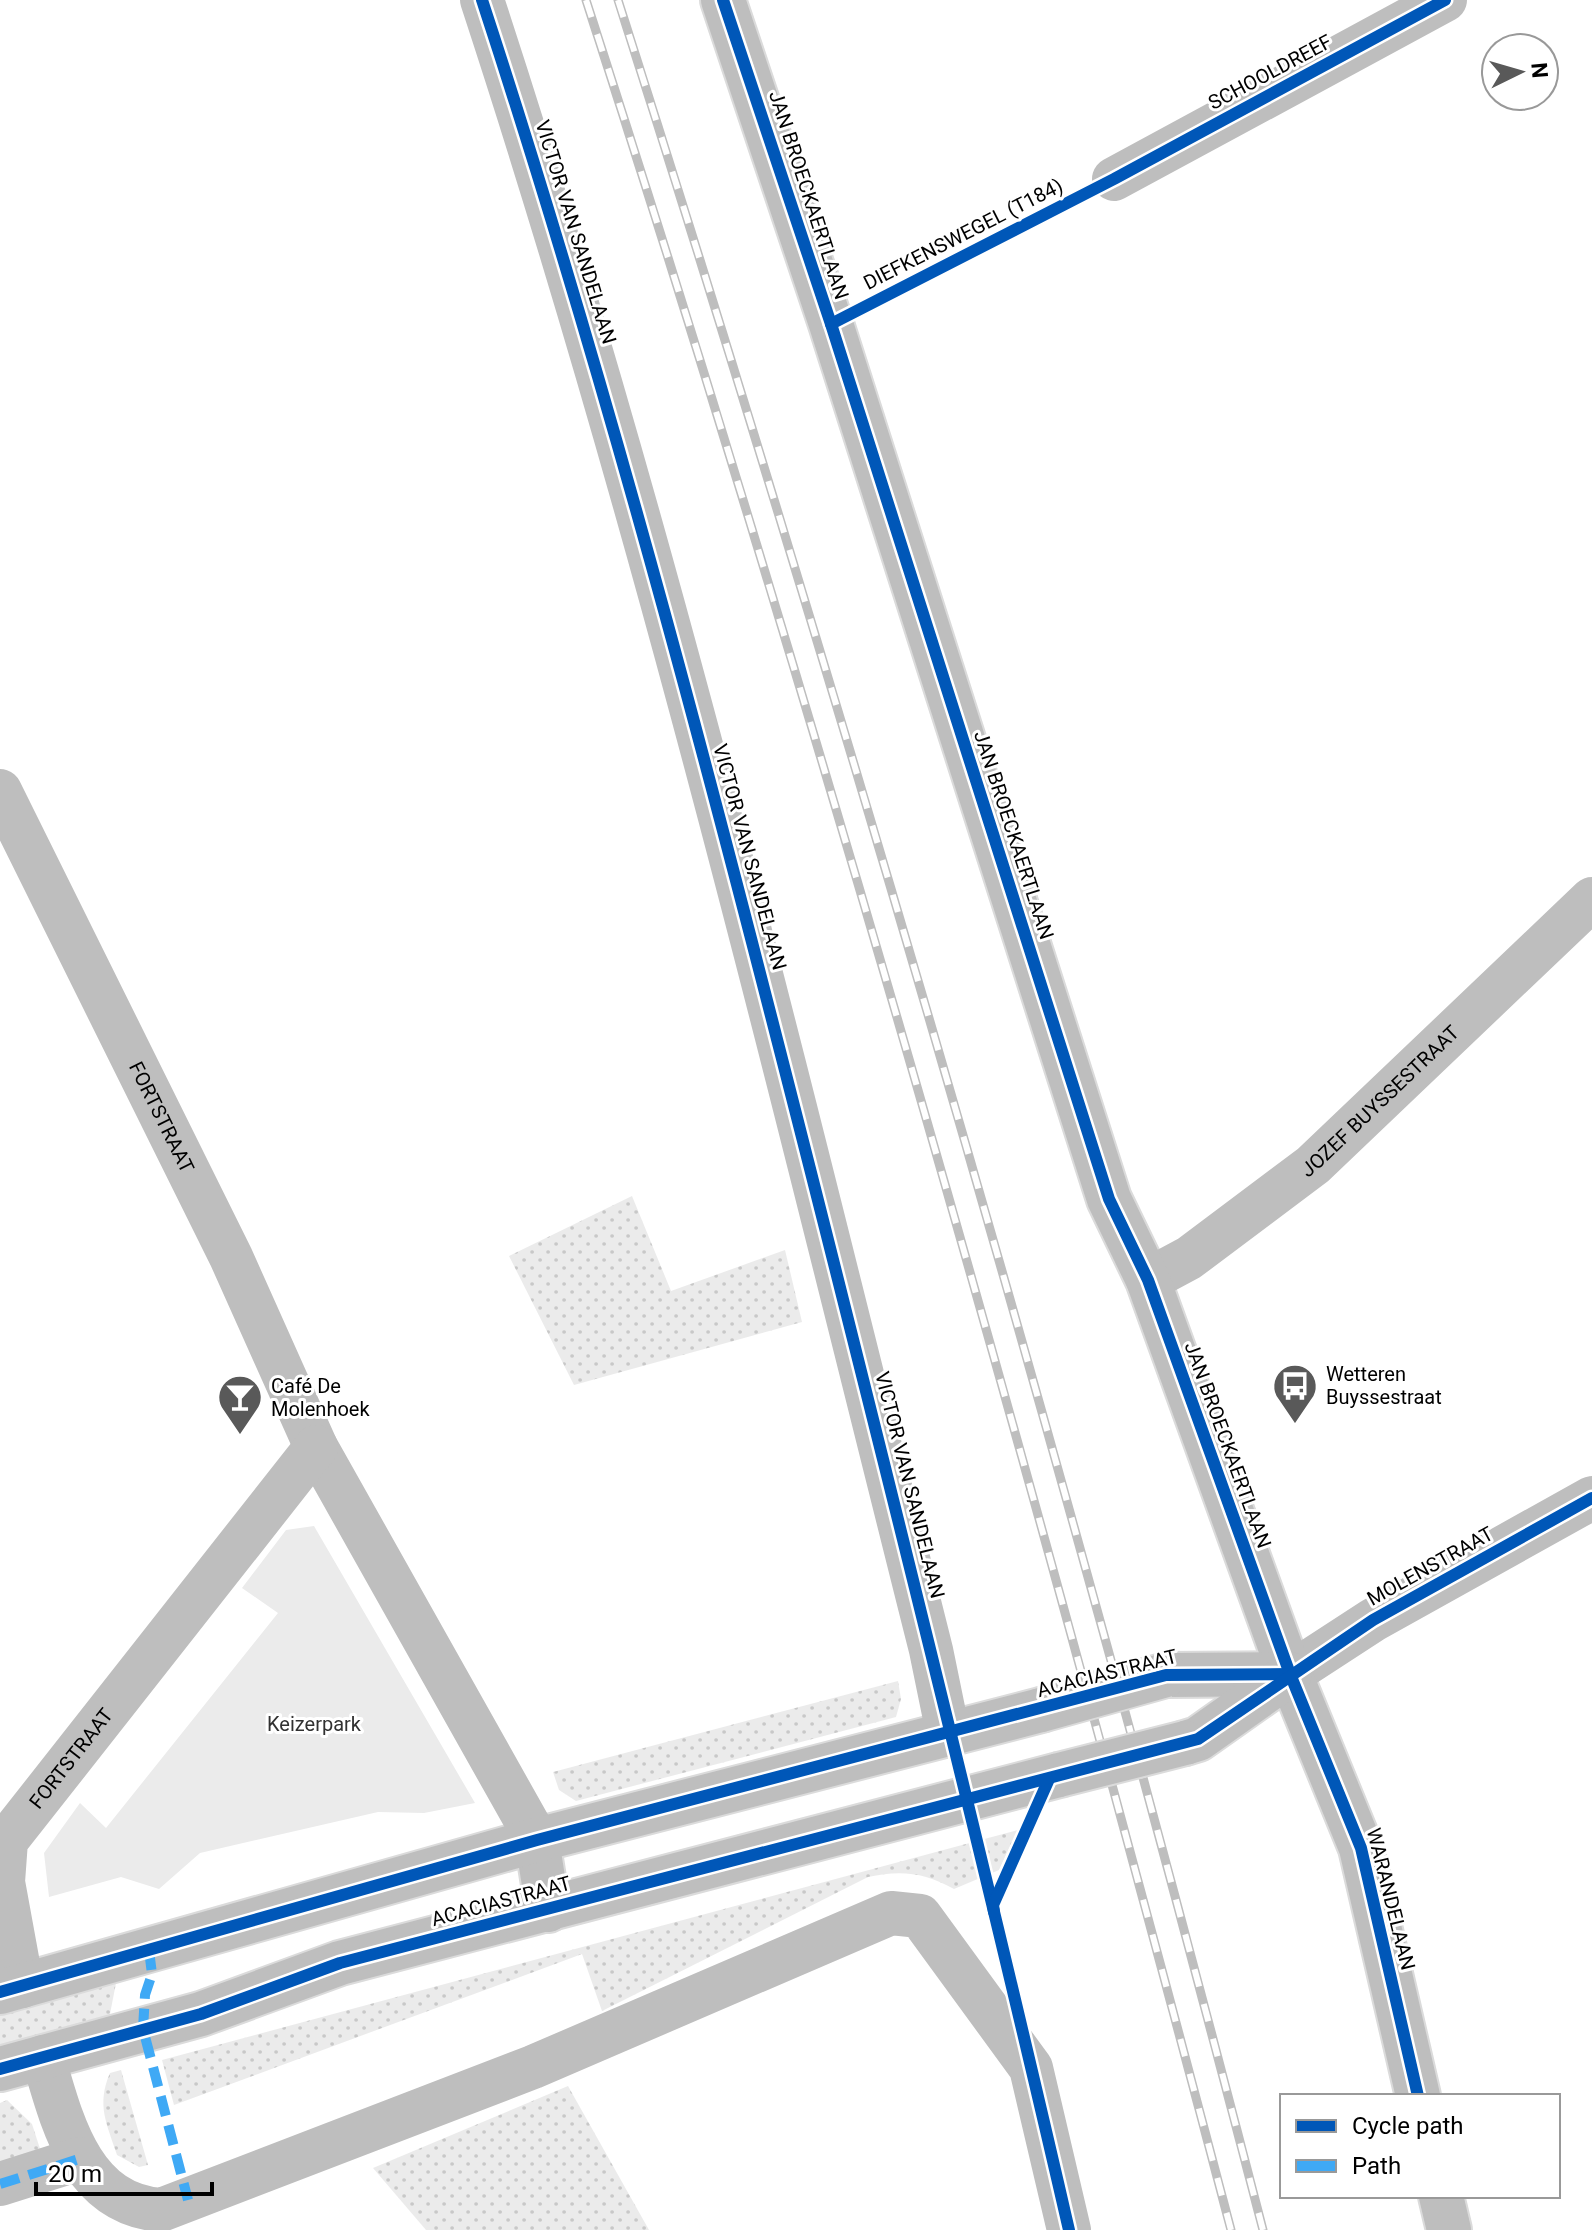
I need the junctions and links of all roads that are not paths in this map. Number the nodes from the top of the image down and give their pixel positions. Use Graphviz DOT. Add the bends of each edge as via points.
graph roads {
  1 [pos="482,0"];
  2 [pos="723,0"];
  3 [pos="1445,0"];
  4 [pos="1114,179"];
  5 [pos="0,791"];
  6 [pos="1592,899"];
  7 [pos="1148,1280"];
  8 [pos="316,1447"];
  9 [pos="1592,1498"];
  10 [pos="1290,1674"];
  11 [pos="948,1733"];
  12 [pos="537,1840"];
  13 [pos="548,1910"];
  14 [pos="11,1989"];
  15 [pos="43,2057"];
  16 [pos="0,2069"];
  17 [pos="1418,2094"];
  18 [pos="79,2159"];
  19 [pos="0,2184"];
  20 [pos="1441,2198"];
  21 [pos="1069,2230"];
  22 [pos="1449,2230"];
  1 -- 11 [label="street, VICTOR VAN SANDELAAN" via="554,218 750,931"];
  2 -- 7 [label="street, JAN BROECKAERTLAAN" via="1109,1199"];
  3 -- 4 [label="street, SCHOOLDREEF"];
  5 -- 8 [label="street, FORTSTRAAT" via="231,1257"];
  6 -- 7 [label="street, JOZEF BUYSSESTRAAT" via="1313,1165 1189,1258"];
  7 -- 10 [label="street, JAN BROECKAERTLAAN"];
  8 -- 12 [label="street, FORTSTRAAT"];
  8 -- 14 [label="street, FORTSTRAAT" via="6,1841 3,1882"];
  9 -- 10 [label="street, MOLENSTRAAT" via="1373,1620"];
  10 -- 11 [label="street, ACACIASTRAAT, bridge" via="1166,1675"];
  10 -- 13 [label="street, ACACIASTRAAT, bridge" via="1198,1739"];
  10 -- 17 [label="street, WARANDELAAN" via="1361,1848"];
  11 -- 12 [label="street, ACACIASTRAAT"];
  12 -- 13 [label="street"];
  12 -- 14 [label="street, ACACIASTRAAT"];
  13 -- 15 [label="street, ACACIASTRAAT" via="340,1963 201,2014"];
  15 -- 16 [label="street, ACACIASTRAAT"];
  15 -- 18 [label="street"];
  18 -- 19 [label="street"];
  18 -- 21 [label="street" via="112,2196 161,2210 520,2073 891,1913 920,1916 1031,2068"];
  20 -- 22 [label="street"];
}
